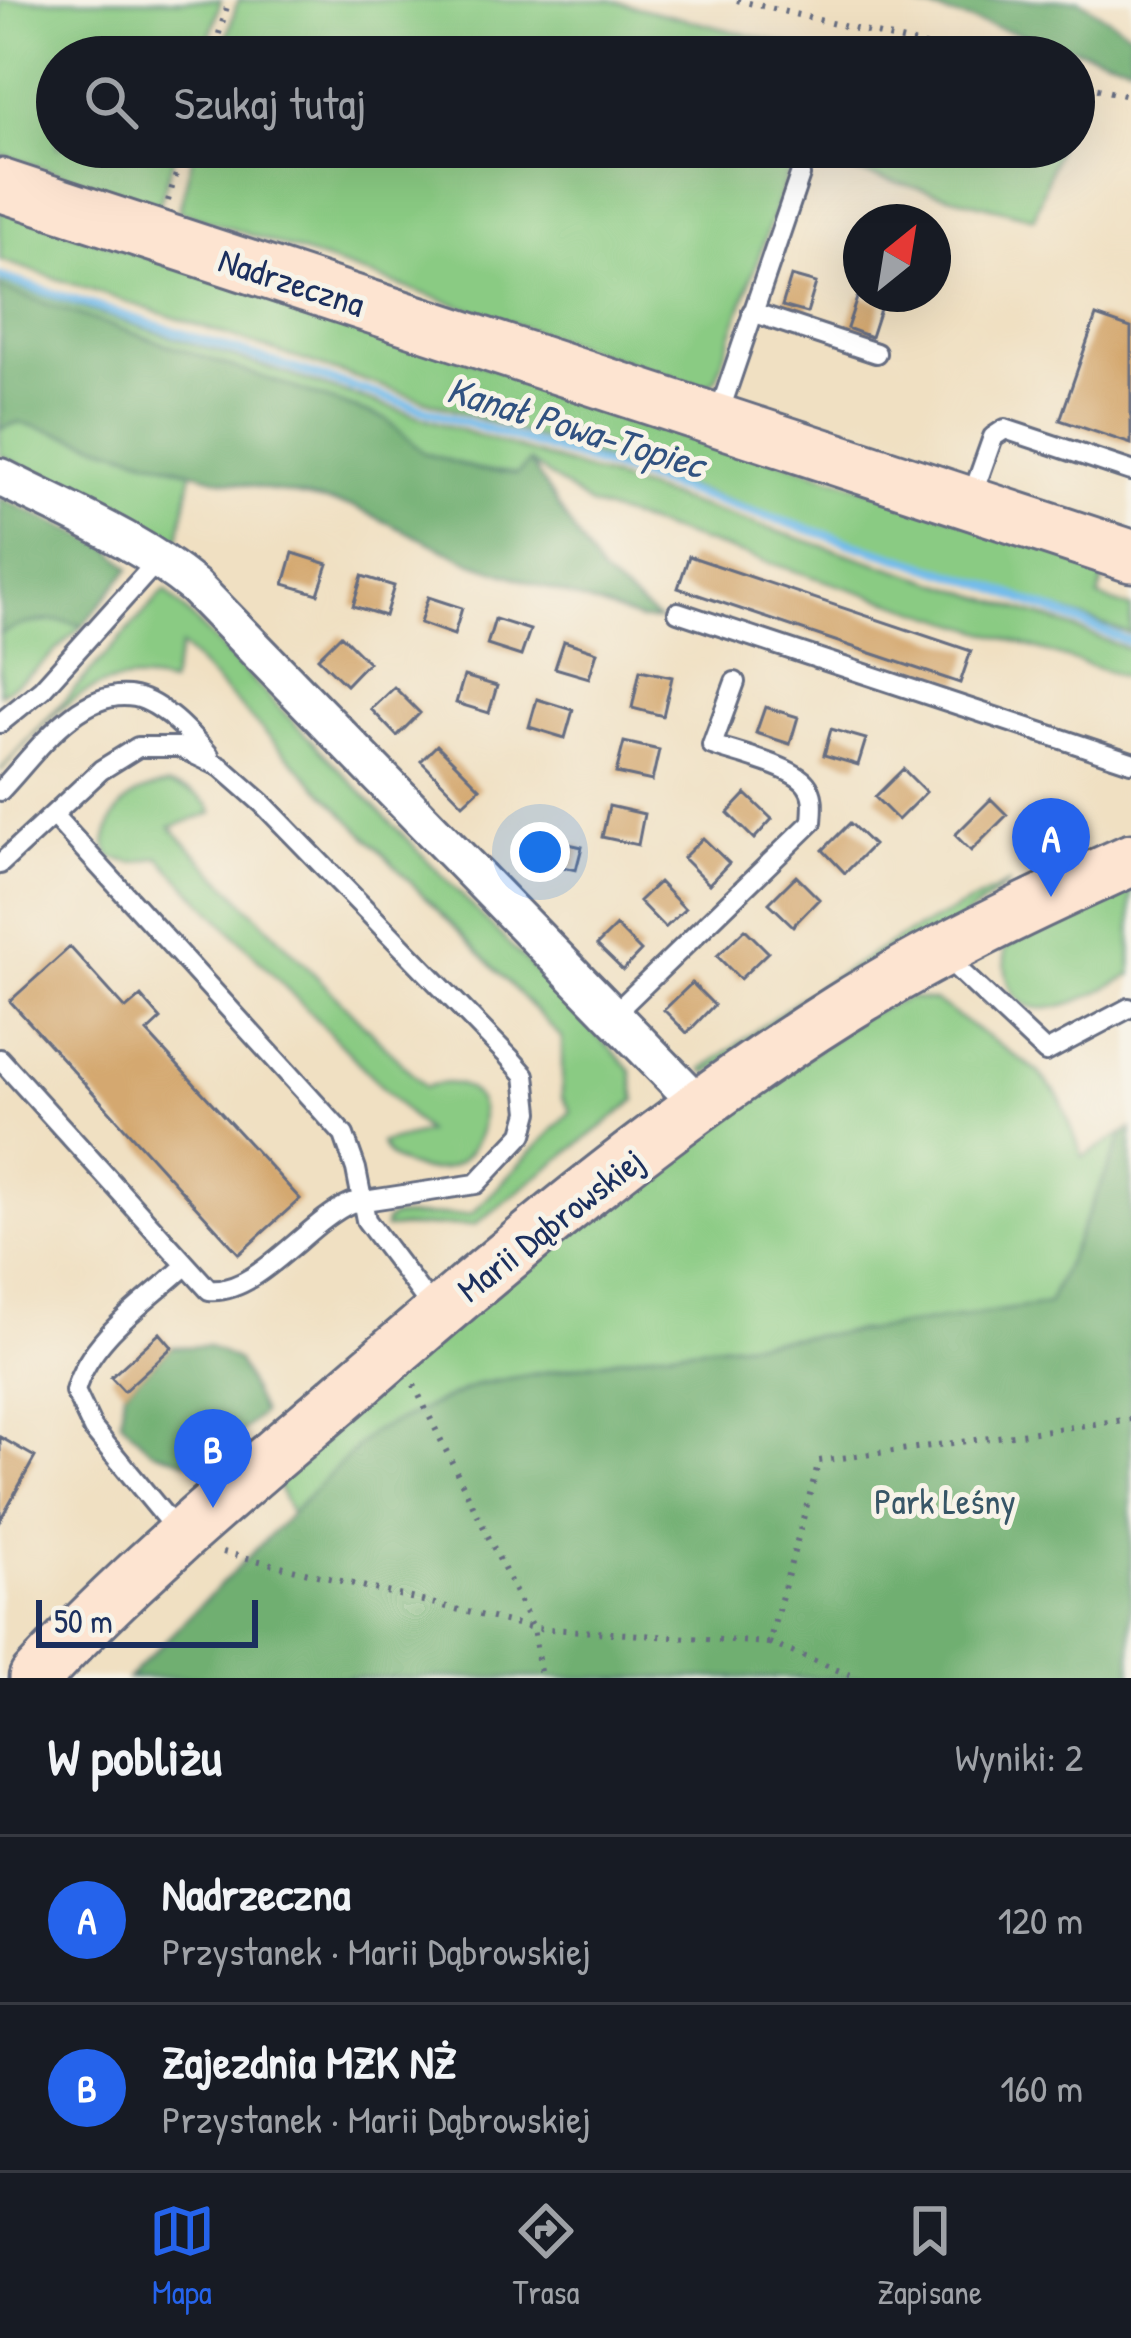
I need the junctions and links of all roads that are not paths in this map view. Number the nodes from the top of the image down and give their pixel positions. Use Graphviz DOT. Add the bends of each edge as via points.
graph roads {
  1 [pos="800,175"];
  2 [pos="0,185"];
  3 [pos="752,312"];
  4 [pos="876,352"];
  5 [pos="716,421"];
  6 [pos="1131,471"];
  7 [pos="0,477"];
  8 [pos="969,504"];
  9 [pos="1131,556"];
  10 [pos="160,558"];
  11 [pos="678,612"];
  12 [pos="735,682"];
  13 [pos="0,723"];
  14 [pos="1131,762"];
  15 [pos="221,767"];
  16 [pos="0,791"];
  17 [pos="52,815"];
  18 [pos="1131,860"];
  19 [pos="0,864"];
  20 [pos="940,951"];
  21 [pos="1129,1008"];
  22 [pos="614,1014"];
  23 [pos="0,1059"];
  24 [pos="702,1107"];
  25 [pos="361,1201"];
  26 [pos="184,1267"];
  27 [pos="436,1314"];
  28 [pos="191,1542"];
  29 [pos="35,1678"];
  1 -- 3 [label="lane"];
  2 -- 5 [label="street, Nadrzeczna"];
  3 -- 4 [label="lane"];
  3 -- 5 [label="lane"];
  5 -- 8 [label="street, Nadrzeczna"];
  6 -- 8 [label="lane" via="1005,429 993,437"];
  7 -- 10 [label="street"];
  8 -- 9 [label="street, Nadrzeczna"];
  10 -- 13 [label="lane" via="42,689"];
  10 -- 22 [label="street"];
  11 -- 14 [label="lane"];
  12 -- 22 [label="lane" via="712,745 806,784 812,822"];
  15 -- 16 [label="lane" via="157,708 135,697 100,700 75,713"];
  15 -- 17 [label="lane" via="179,746 138,747"];
  15 -- 25 [label="lane" via="525,1075 523,1134 476,1184"];
  17 -- 19 [label="lane"];
  17 -- 25 [label="lane" via="344,1135"];
  18 -- 20 [label="street, Marii Dąbrowskiej"];
  20 -- 21 [label="lane" via="1046,1052"];
  20 -- 24 [label="street, Marii Dąbrowskiej"];
  22 -- 24 [label="street"];
  23 -- 26 [label="lane"];
  24 -- 27 [label="street, Marii Dąbrowskiej"];
  25 -- 26 [label="lane" via="332,1211 224,1292 209,1290"];
  25 -- 27 [label="lane" via="380,1243"];
  26 -- 28 [label="lane" via="102,1342 83,1365 76,1391 93,1429"];
  27 -- 28 [label="street, Marii Dąbrowskiej"];
  28 -- 29 [label="street, Marii Dąbrowskiej" via="125,1586"];
}
